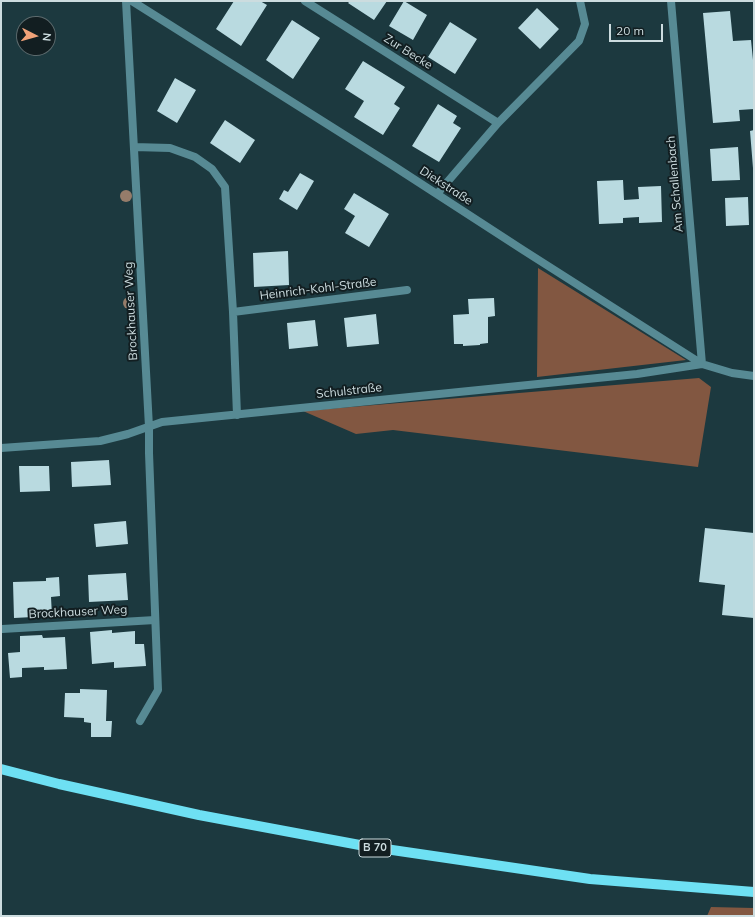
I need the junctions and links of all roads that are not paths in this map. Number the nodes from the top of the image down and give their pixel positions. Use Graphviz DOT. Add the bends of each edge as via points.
graph roads {
  1 [pos="126,1"];
  2 [pos="132,1"];
  3 [pos="305,1"];
  4 [pos="580,1"];
  5 [pos="671,1"];
  6 [pos="498,123"];
  7 [pos="134,148"];
  8 [pos="437,194"];
  9 [pos="407,290"];
  10 [pos="233,312"];
  11 [pos="702,364"];
  12 [pos="754,376"];
  13 [pos="237,415"];
  14 [pos="148,427"];
  15 [pos="1,448"];
  16 [pos="155,620"];
  17 [pos="2,629"];
  18 [pos="140,721"];
  19 [pos="1,769"];
  20 [pos="754,892"];
  1 -- 7 [label="street, Brockhauser Weg"];
  2 -- 8 [label="street, Diekstraße"];
  3 -- 6 [label="street, Zur Becke"];
  4 -- 6 [label="street" via="585,24 579,42"];
  5 -- 11 [label="street, Am Schallenbach"];
  6 -- 8 [label="street"];
  7 -- 10 [label="street" via="170,148 195,157 212,169 225,187"];
  7 -- 14 [label="street, Brockhauser Weg"];
  8 -- 11 [label="street, Diekstraße"];
  9 -- 10 [label="street, Heinrich-Kohl-Straße"];
  10 -- 13 [label="street"];
  11 -- 12 [label="street, Diekstraße" via="732,373"];
  11 -- 13 [label="street, Schulstraße" via="637,374"];
  13 -- 14 [label="street, Schulstraße" via="162,422"];
  14 -- 15 [label="street, Schulstraße" via="100,441"];
  14 -- 16 [label="street, Brockhauser Weg"];
  16 -- 17 [label="street, Brockhauser Weg"];
  16 -- 18 [label="street, Brockhauser Weg" via="158,690"];
  19 -- 20 [label="main road, B 70" via="184,811 365,846 590,879"];
}
